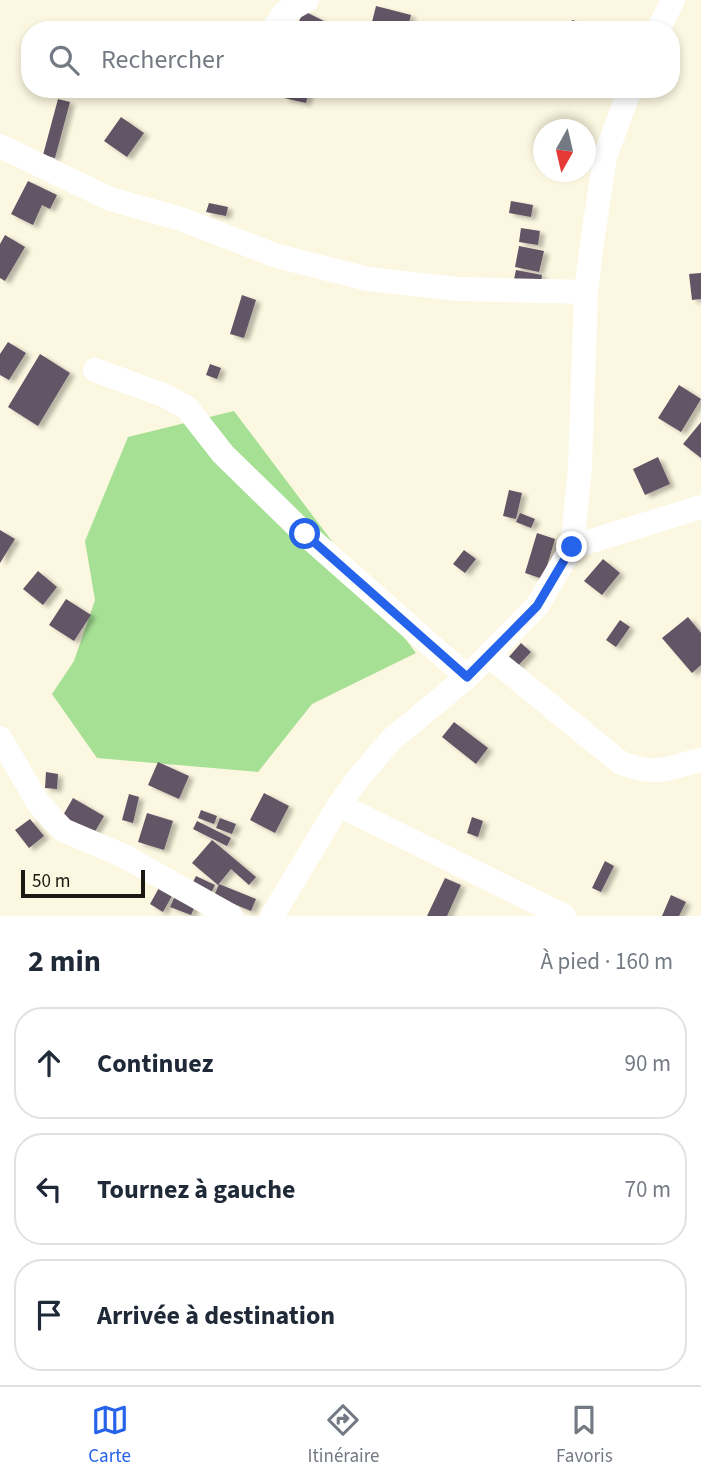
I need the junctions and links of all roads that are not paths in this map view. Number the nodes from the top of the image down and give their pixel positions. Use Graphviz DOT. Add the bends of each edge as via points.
graph roads {
  1 [pos="307,0"];
  2 [pos="673,0"];
  3 [pos="279,21"];
  4 [pos="662,21"];
  5 [pos="624,98"];
  6 [pos="0,146"];
  7 [pos="586,292"];
  8 [pos="95,370"];
  9 [pos="701,507"];
  10 [pos="572,547"];
  11 [pos="488,655"];
  12 [pos="467,677"];
  13 [pos="0,738"];
  14 [pos="701,760"];
  15 [pos="339,805"];
  16 [pos="231,916"];
  17 [pos="272,916"];
  18 [pos="564,916"];
  1 -- 3 [label="street"];
  2 -- 4 [label="street"];
  5 -- 7 [label="street" via="605,157"];
  6 -- 7 [label="street" via="110,200 342,273 458,289"];
  7 -- 10 [label="street" via="580,468"];
  8 -- 12 [label="street" via="187,408 223,454 305,534"];
  9 -- 10 [label="street"];
  10 -- 11 [label="street" via="537,606"];
  11 -- 12 [label="street"];
  11 -- 14 [label="street" via="621,763 645,772 667,771"];
  12 -- 15 [label="street" via="391,740"];
  13 -- 16 [label="street" via="39,804 63,830 124,856"];
  15 -- 17 [label="street"];
  15 -- 18 [label="street"];
}
